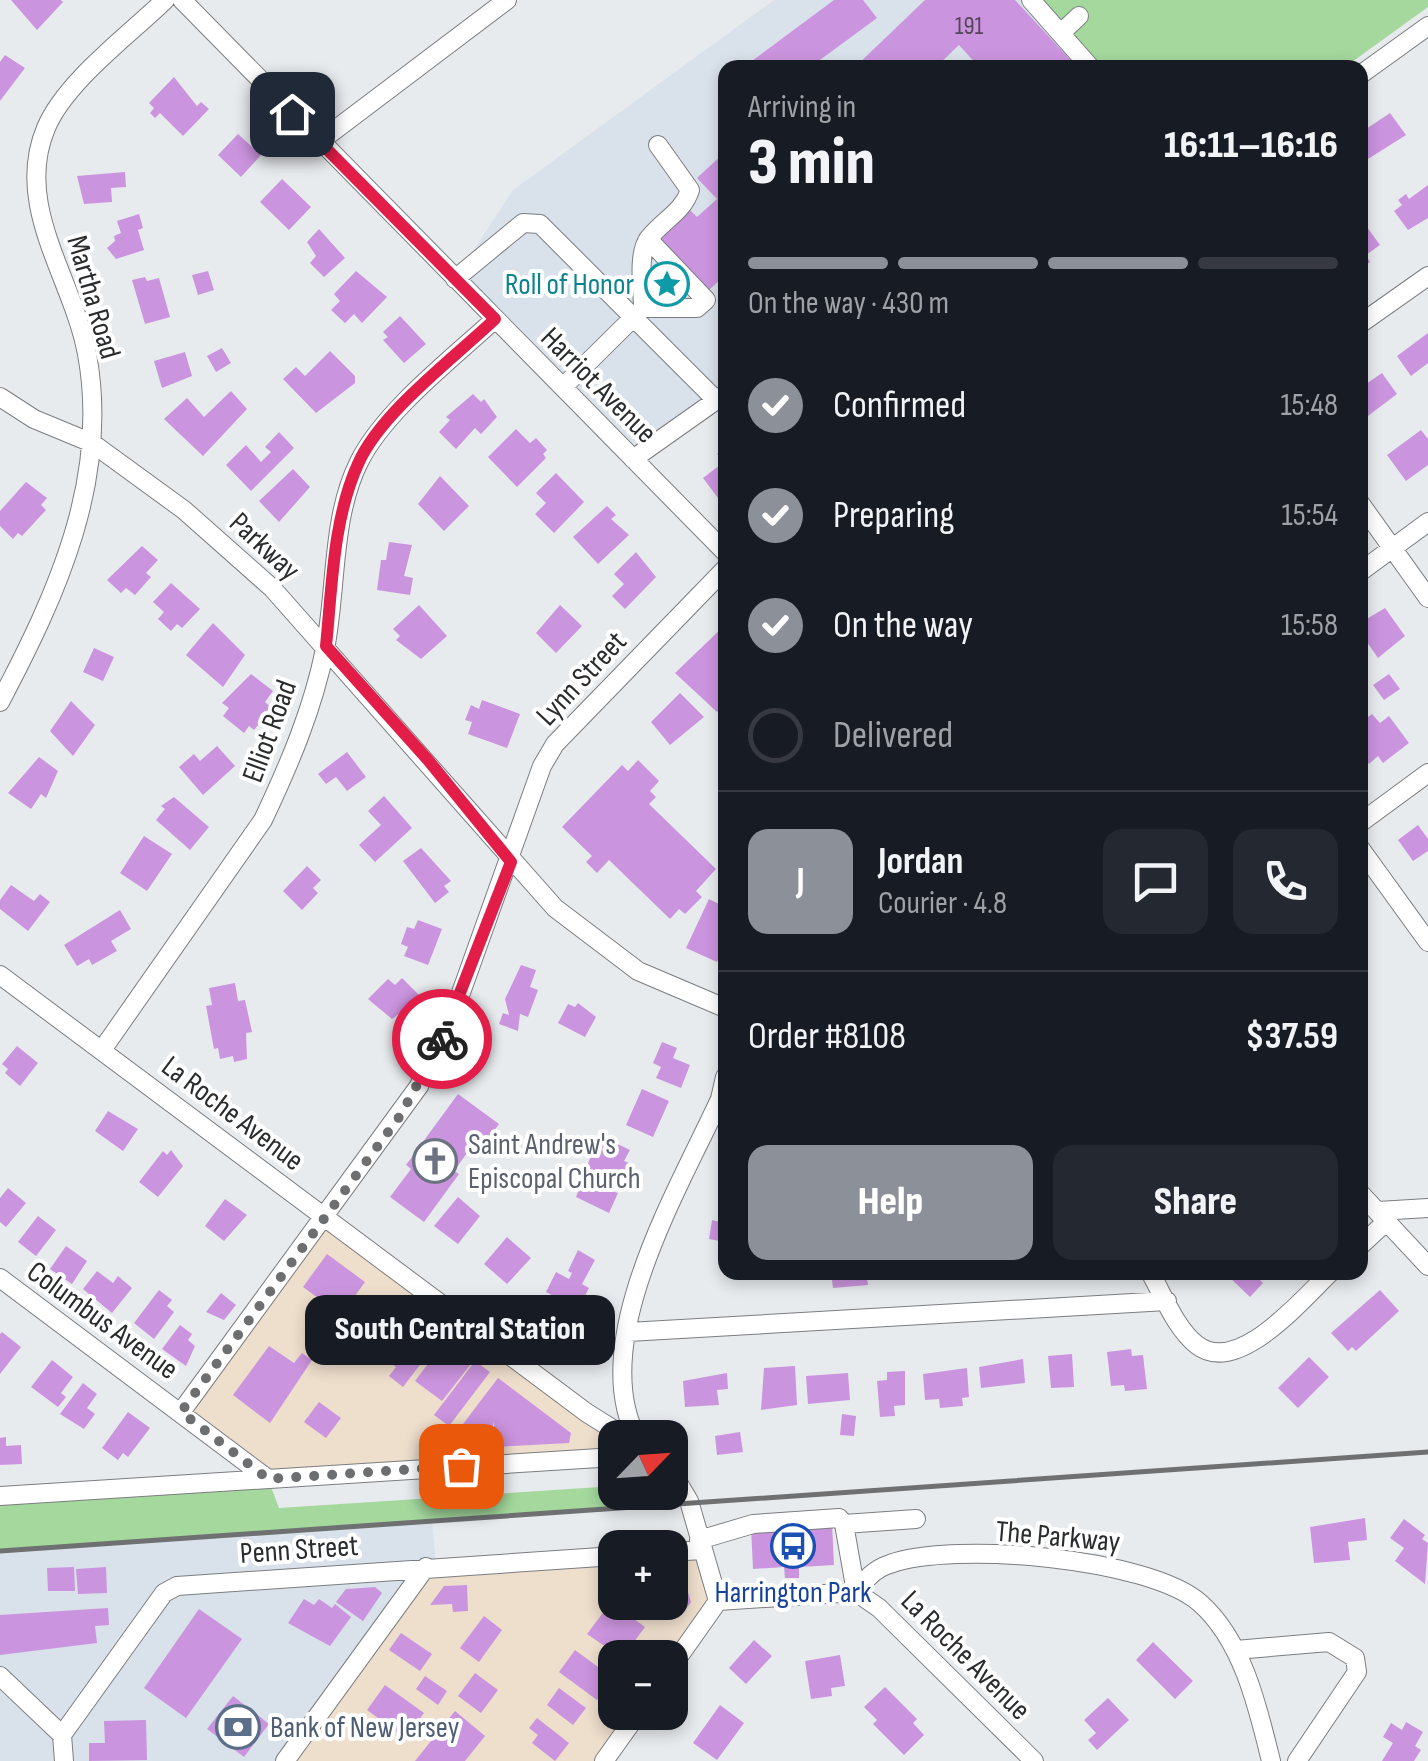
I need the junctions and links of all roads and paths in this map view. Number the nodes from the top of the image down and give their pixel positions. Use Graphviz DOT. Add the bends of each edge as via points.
graph roads {
  1 [pos="165,0"];
  2 [pos="182,0"];
  3 [pos="507,0"];
  4 [pos="1030,0"];
  5 [pos="1079,16"];
  6 [pos="1428,26"];
  7 [pos="1061,34"];
  8 [pos="1085,60"];
  9 [pos="1368,69"];
  10 [pos="319,142"];
  11 [pos="658,144"];
  12 [pos="648,239"];
  13 [pos="1428,276"];
  14 [pos="455,279"];
  15 [pos="638,313"];
  16 [pos="1368,318"];
  17 [pos="495,319"];
  18 [pos="562,387"];
  19 [pos="718,394"];
  20 [pos="0,397"];
  21 [pos="718,399"];
  22 [pos="92,444"];
  23 [pos="633,459"];
  24 [pos="1368,514"];
  25 [pos="1428,522"];
  26 [pos="718,540"];
  27 [pos="1392,548"];
  28 [pos="1368,566"];
  29 [pos="718,577"];
  30 [pos="1428,598"];
  31 [pos="326,646"];
  32 [pos="0,702"];
  33 [pos="1428,773"];
  34 [pos="1368,817"];
  35 [pos="1368,859"];
  36 [pos="511,862"];
  37 [pos="1428,942"];
  38 [pos="0,974"];
  39 [pos="718,1006"];
  40 [pos="102,1050"];
  41 [pos="718,1103"];
  42 [pos="1368,1201"];
  43 [pos="1428,1208"];
  44 [pos="1383,1216"];
  45 [pos="327,1217"];
  46 [pos="1368,1236"];
  47 [pos="1428,1266"];
  48 [pos="0,1278"];
  49 [pos="1155,1280"];
  50 [pos="1322,1280"];
  51 [pos="1167,1301"];
  52 [pos="628,1332"];
  53 [pos="181,1412"];
  54 [pos="598,1420"];
  55 [pos="631,1420"];
  56 [pos="598,1457"];
  57 [pos="268,1479"];
  58 [pos="0,1496"];
  59 [pos="688,1502"];
  60 [pos="916,1519"];
  61 [pos="844,1524"];
  62 [pos="701,1545"];
  63 [pos="688,1548"];
  64 [pos="598,1557"];
  65 [pos="426,1566"];
  66 [pos="856,1592"];
  67 [pos="718,1601"];
  68 [pos="688,1644"];
  69 [pos="1236,1650"];
  70 [pos="0,1676"];
  71 [pos="626,1730"];
  72 [pos="62,1734"];
  73 [pos="64,1761"];
  74 [pos="285,1761"];
  75 [pos="604,1761"];
  76 [pos="1034,1761"];
  77 [pos="1271,1761"];
  78 [pos="1297,1761"];
  1 -- 22 [label="street, Martha Road" via="56,108 38,154 37,201 87,354"];
  2 -- 10 [label="street, Harriot Avenue"];
  3 -- 10 [label="street"];
  4 -- 7 [label="street"];
  5 -- 7 [label="street"];
  6 -- 9 [label="street"];
  7 -- 8 [label="street"];
  10 -- 14 [label="street, Harriot Avenue"];
  11 -- 12 [label="street" via="690,190 686,203"];
  12 -- 15 [label="street"];
  12 -- 15 [label="street" via="706,300 697,308"];
  13 -- 16 [label="street"];
  14 -- 15 [label="street" via="532,222"];
  14 -- 17 [label="street, Harriot Avenue"];
  15 -- 18 [label="street"];
  15 -- 19 [label="street"];
  17 -- 18 [label="street, Harriot Avenue"];
  17 -- 31 [label="street, Elliot Road" via="358,462"];
  18 -- 23 [label="street, Harriot Avenue"];
  20 -- 22 [label="street, Parkway"];
  21 -- 23 [label="street"];
  22 -- 31 [label="street, Parkway" via="184,510"];
  22 -- 32 [label="street, Martha Road" via="80,516 46,614"];
  23 -- 26 [label="street, Harriot Avenue"];
  24 -- 27 [label="street"];
  25 -- 27 [label="street"];
  27 -- 28 [label="street"];
  27 -- 30 [label="street"];
  29 -- 36 [label="street, Lynn Street" via="555,744"];
  31 -- 36 [label="street, Parkway"];
  31 -- 40 [label="street, Elliot Road" via="311,707 263,820"];
  33 -- 34 [label="street"];
  35 -- 37 [label="street"];
  36 -- 39 [label="street, Parkway" via="612,954"];
  36 -- 45 [label="street, Lynn Street" via="420,1086"];
  38 -- 40 [label="street, La Roche Avenue"];
  40 -- 45 [label="street, La Roche Avenue"];
  41 -- 52 [label="street" via="642,1270"];
  42 -- 44 [label="street"];
  43 -- 44 [label="street"];
  44 -- 46 [label="street"];
  44 -- 47 [label="street"];
  45 -- 53 [label="street, Lynn Street"];
  45 -- 54 [label="street, La Roche Avenue"];
  48 -- 53 [label="street, Columbus Avenue"];
  49 -- 51 [label="street"];
  50 -- 51 [label="street" via="1260,1338 1234,1352 1198,1346"];
  51 -- 52 [label="street"];
  52 -- 55 [label="street" via="624,1399"];
  53 -- 57 [label="street, Columbus Avenue"];
  56 -- 57 [label="street"];
  57 -- 58 [label="street"];
  59 -- 62 [label="street"];
  60 -- 61 [label="street"];
  61 -- 62 [label="street" via="838,1518 754,1524"];
  61 -- 66 [label="street"];
  62 -- 63 [label="street"];
  62 -- 67 [label="street"];
  64 -- 65 [label="street, Penn Street"];
  65 -- 72 [label="street, Penn Street" via="177,1586 164,1593"];
  65 -- 74 [label="street"];
  66 -- 67 [label="street"];
  66 -- 69 [label="street, The Parkway" via="892,1562 955,1555 1088,1561 1173,1584 1210,1613"];
  66 -- 76 [label="street, La Roche Avenue"];
  67 -- 68 [label="street"];
  69 -- 77 [label="street, The Parkway"];
  69 -- 78 [label="street" via="1329,1642 1355,1658 1357,1672"];
  70 -- 72 [label="street"];
  71 -- 75 [label="street"];
  72 -- 73 [label="street"];
}
